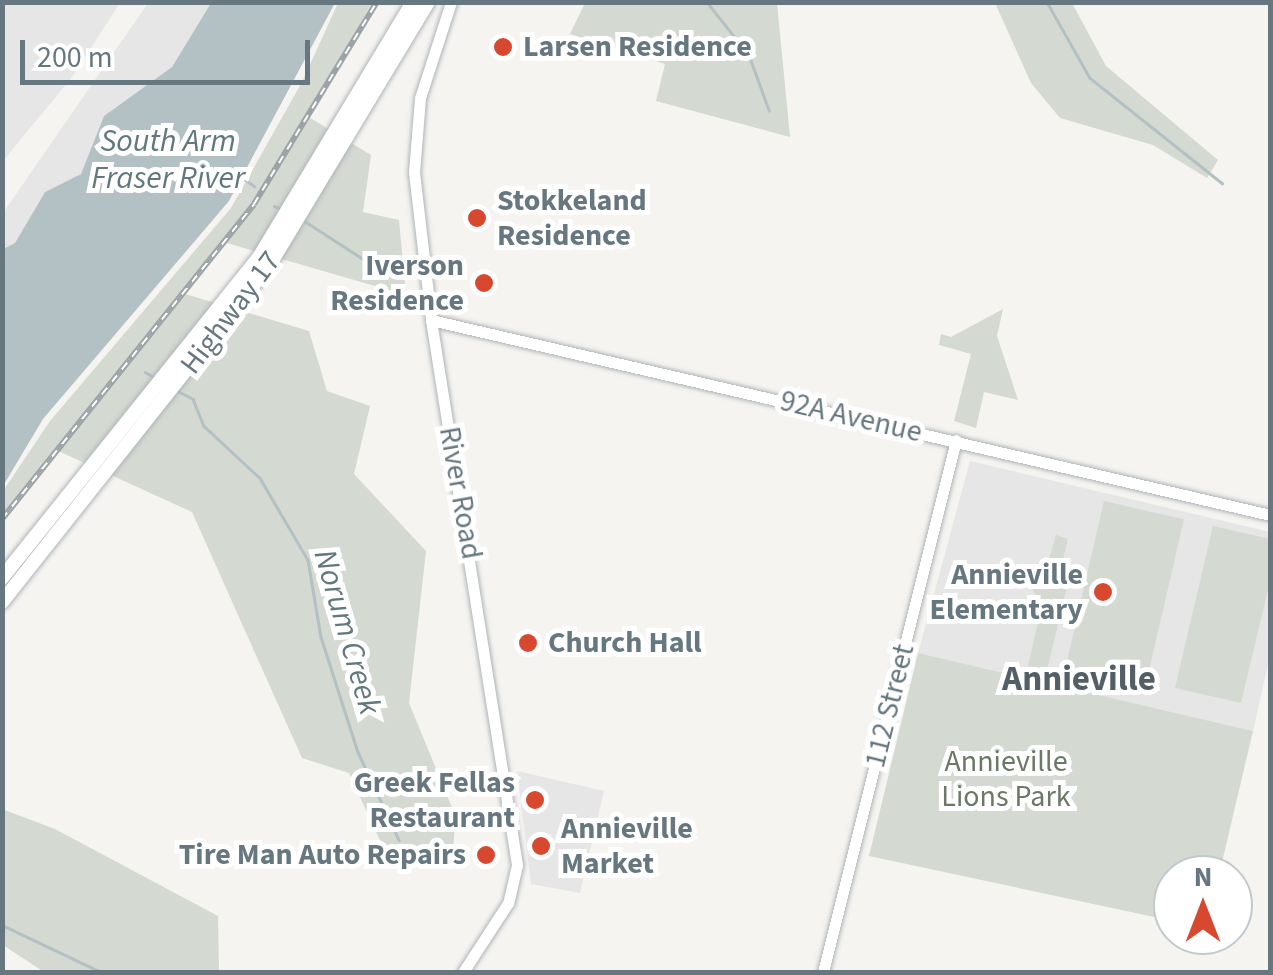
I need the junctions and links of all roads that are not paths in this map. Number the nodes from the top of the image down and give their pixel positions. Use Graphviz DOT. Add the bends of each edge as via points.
graph roads {
  1 [pos="413,2"];
  2 [pos="428,2"];
  3 [pos="450,2"];
  4 [pos="303,203"];
  5 [pos="431,320"];
  6 [pos="147,411"];
  7 [pos="956,440"];
  8 [pos="1270,516"];
  9 [pos="2,578"];
  10 [pos="2,602"];
  11 [pos="463,972"];
  12 [pos="823,972"];
  1 -- 4 [label="highway, Highway 17"];
  2 -- 4 [label="highway, Highway 17"];
  3 -- 5 [label="street, River Road" via="429,58 415,136"];
  4 -- 6 [label="highway, Highway 17"];
  5 -- 7 [label="street, 92A Avenue"];
  5 -- 11 [label="street, River Road" via="517,866 508,903"];
  6 -- 9 [label="highway, Highway 17"];
  6 -- 10 [label="highway, Highway 17"];
  7 -- 8 [label="street, 92A Avenue"];
  7 -- 12 [label="street, 112 Street"];
}
